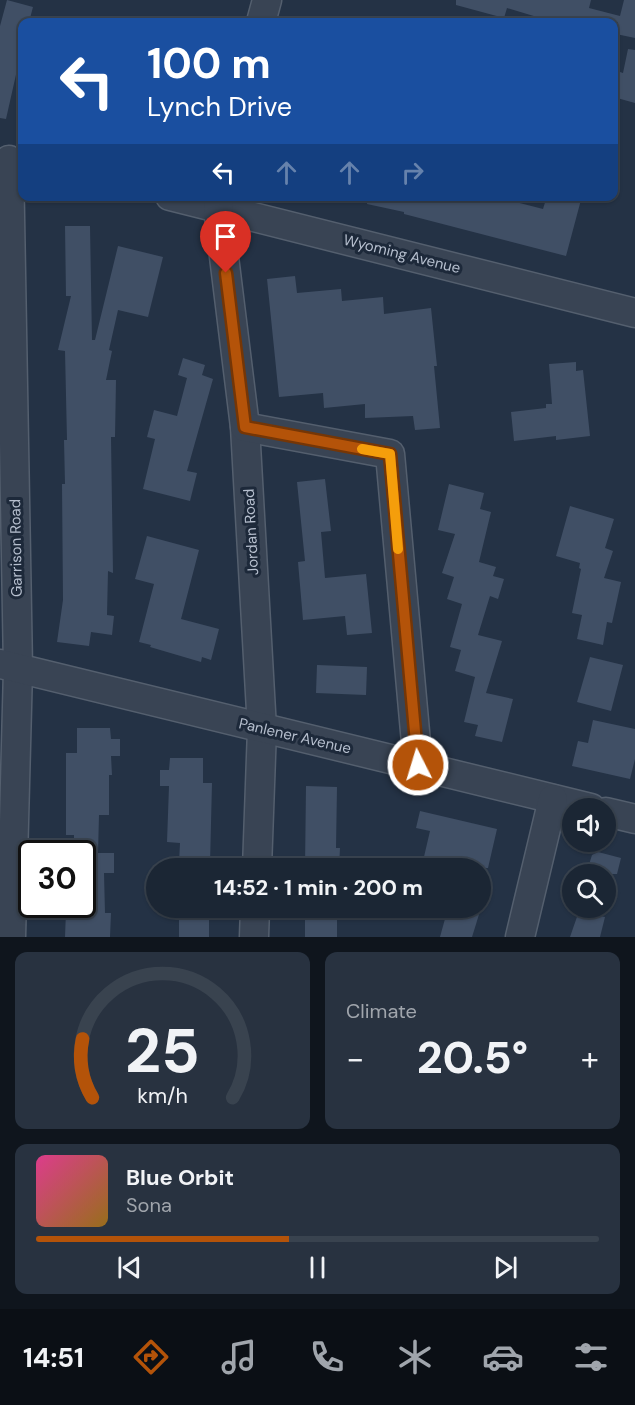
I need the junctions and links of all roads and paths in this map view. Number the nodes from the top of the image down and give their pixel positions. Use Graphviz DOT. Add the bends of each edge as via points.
graph roads {
  1 [pos="267,0"];
  2 [pos="262,18"];
  3 [pos="11,160"];
  4 [pos="219,202"];
  5 [pos="635,313"];
  6 [pos="245,427"];
  7 [pos="9,667"];
  8 [pos="262,729"];
  9 [pos="418,765"];
  10 [pos="553,800"];
  11 [pos="562,802"];
  12 [pos="616,814"];
  13 [pos="635,819"];
  14 [pos="257,858"];
  15 [pos="255,918"];
  16 [pos="11,937"];
  17 [pos="254,937"];
  18 [pos="520,937"];
  1 -- 2 [label="street"];
  3 -- 7 [label="street, Garrison Road"];
  4 -- 5 [label="street, Wyoming Avenue"];
  4 -- 6 [label="street, Jordan Road"];
  6 -- 8 [label="street, Jordan Road"];
  6 -- 9 [label="street" via="390,454"];
  7 -- 8 [label="street, Panlener Avenue"];
  7 -- 16 [label="street, Garrison Road"];
  8 -- 9 [label="street, Panlener Avenue"];
  8 -- 14 [label="street, Jordan Road"];
  9 -- 10 [label="street, Panlener Avenue"];
  10 -- 11 [label="street, Panlener Avenue"];
  10 -- 18 [label="street"];
  12 -- 13 [label="street"];
  15 -- 17 [label="street"];
}
